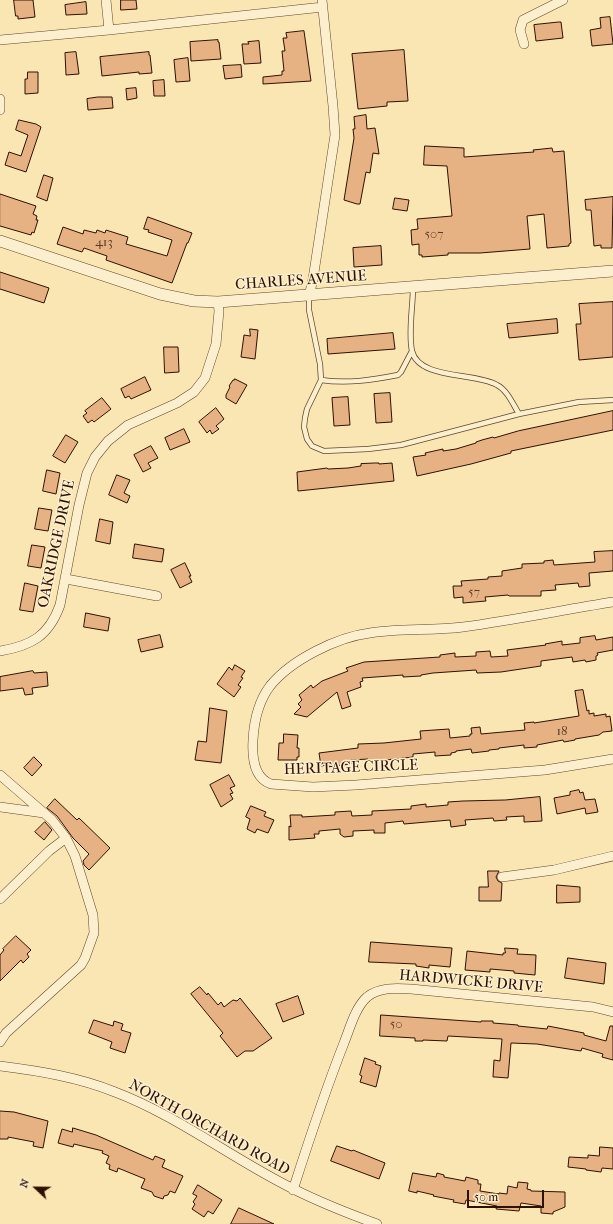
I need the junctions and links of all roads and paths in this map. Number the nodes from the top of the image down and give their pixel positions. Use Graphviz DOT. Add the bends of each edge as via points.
graph roads {
  1 [pos="106,0"];
  2 [pos="563,0"];
  3 [pos="322,3"];
  4 [pos="109,30"];
  5 [pos="0,40"];
  6 [pos="524,44"];
  7 [pos="0,100"];
  8 [pos="0,110"];
  9 [pos="0,240"];
  10 [pos="613,271"];
  11 [pos="413,287"];
  12 [pos="309,296"];
  13 [pos="218,302"];
  14 [pos="412,351"];
  15 [pos="321,380"];
  16 [pos="613,400"];
  17 [pos="519,414"];
  18 [pos="66,579"];
  19 [pos="157,596"];
  20 [pos="613,602"];
  21 [pos="0,651"];
  22 [pos="613,759"];
  23 [pos="0,774"];
  24 [pos="0,807"];
  25 [pos="44,813"];
  26 [pos="66,838"];
  27 [pos="613,856"];
  28 [pos="502,877"];
  29 [pos="0,899"];
  30 [pos="613,1012"];
  31 [pos="0,1042"];
  32 [pos="0,1066"];
  33 [pos="293,1190"];
  34 [pos="377,1224"];
  1 -- 4 [label="street"];
  2 -- 6 [label="street" via="523,20 520,30"];
  3 -- 4 [label="street"];
  3 -- 12 [label="street" via="335,135"];
  4 -- 5 [label="street"];
  7 -- 8 [label="street"];
  9 -- 13 [label="street, CHARLES AVENUE" via="160,294 194,301"];
  10 -- 11 [label="street, CHARLES AVENUE"];
  11 -- 12 [label="street, CHARLES AVENUE"];
  11 -- 14 [label="lane" via="410,337"];
  12 -- 13 [label="street, CHARLES AVENUE"];
  12 -- 15 [label="lane"];
  13 -- 18 [label="street, OAKRIDGE DRIVE" via="216,344 205,378 194,392 177,403 128,425 108,441 95,457 87,473 79,505"];
  14 -- 15 [label="lane" via="398,375 369,381 338,383"];
  14 -- 17 [label="lane" via="420,364 436,371 483,378 495,383"];
  15 -- 17 [label="lane" via="307,409 304,427 312,446 324,451 401,446"];
  16 -- 17 [label="lane" via="579,402"];
  18 -- 19 [label="street"];
  18 -- 21 [label="street, OAKRIDGE DRIVE" via="60,605 51,627 34,641"];
  20 -- 22 [label="street, HERITAGE CIRCLE" via="506,621 452,628 370,633 343,639 319,649 295,664 269,687 257,711 252,750 257,771 266,783 313,787 545,770"];
  23 -- 25 [label="street"];
  24 -- 25 [label="street"];
  25 -- 26 [label="street"];
  26 -- 29 [label="street"];
  26 -- 31 [label="street" via="75,856 94,915 94,933 81,965 6,1033"];
  27 -- 28 [label="street" via="554,870"];
  30 -- 33 [label="street, HARDWICKE DRIVE" via="411,989 394,988 378,991 367,997 357,1010 329,1082"];
  32 -- 33 [label="street, NORTH ORCHARD ROAD" via="76,1079 116,1092 156,1111"];
  33 -- 34 [label="street, NORTH ORCHARD ROAD"];
}
